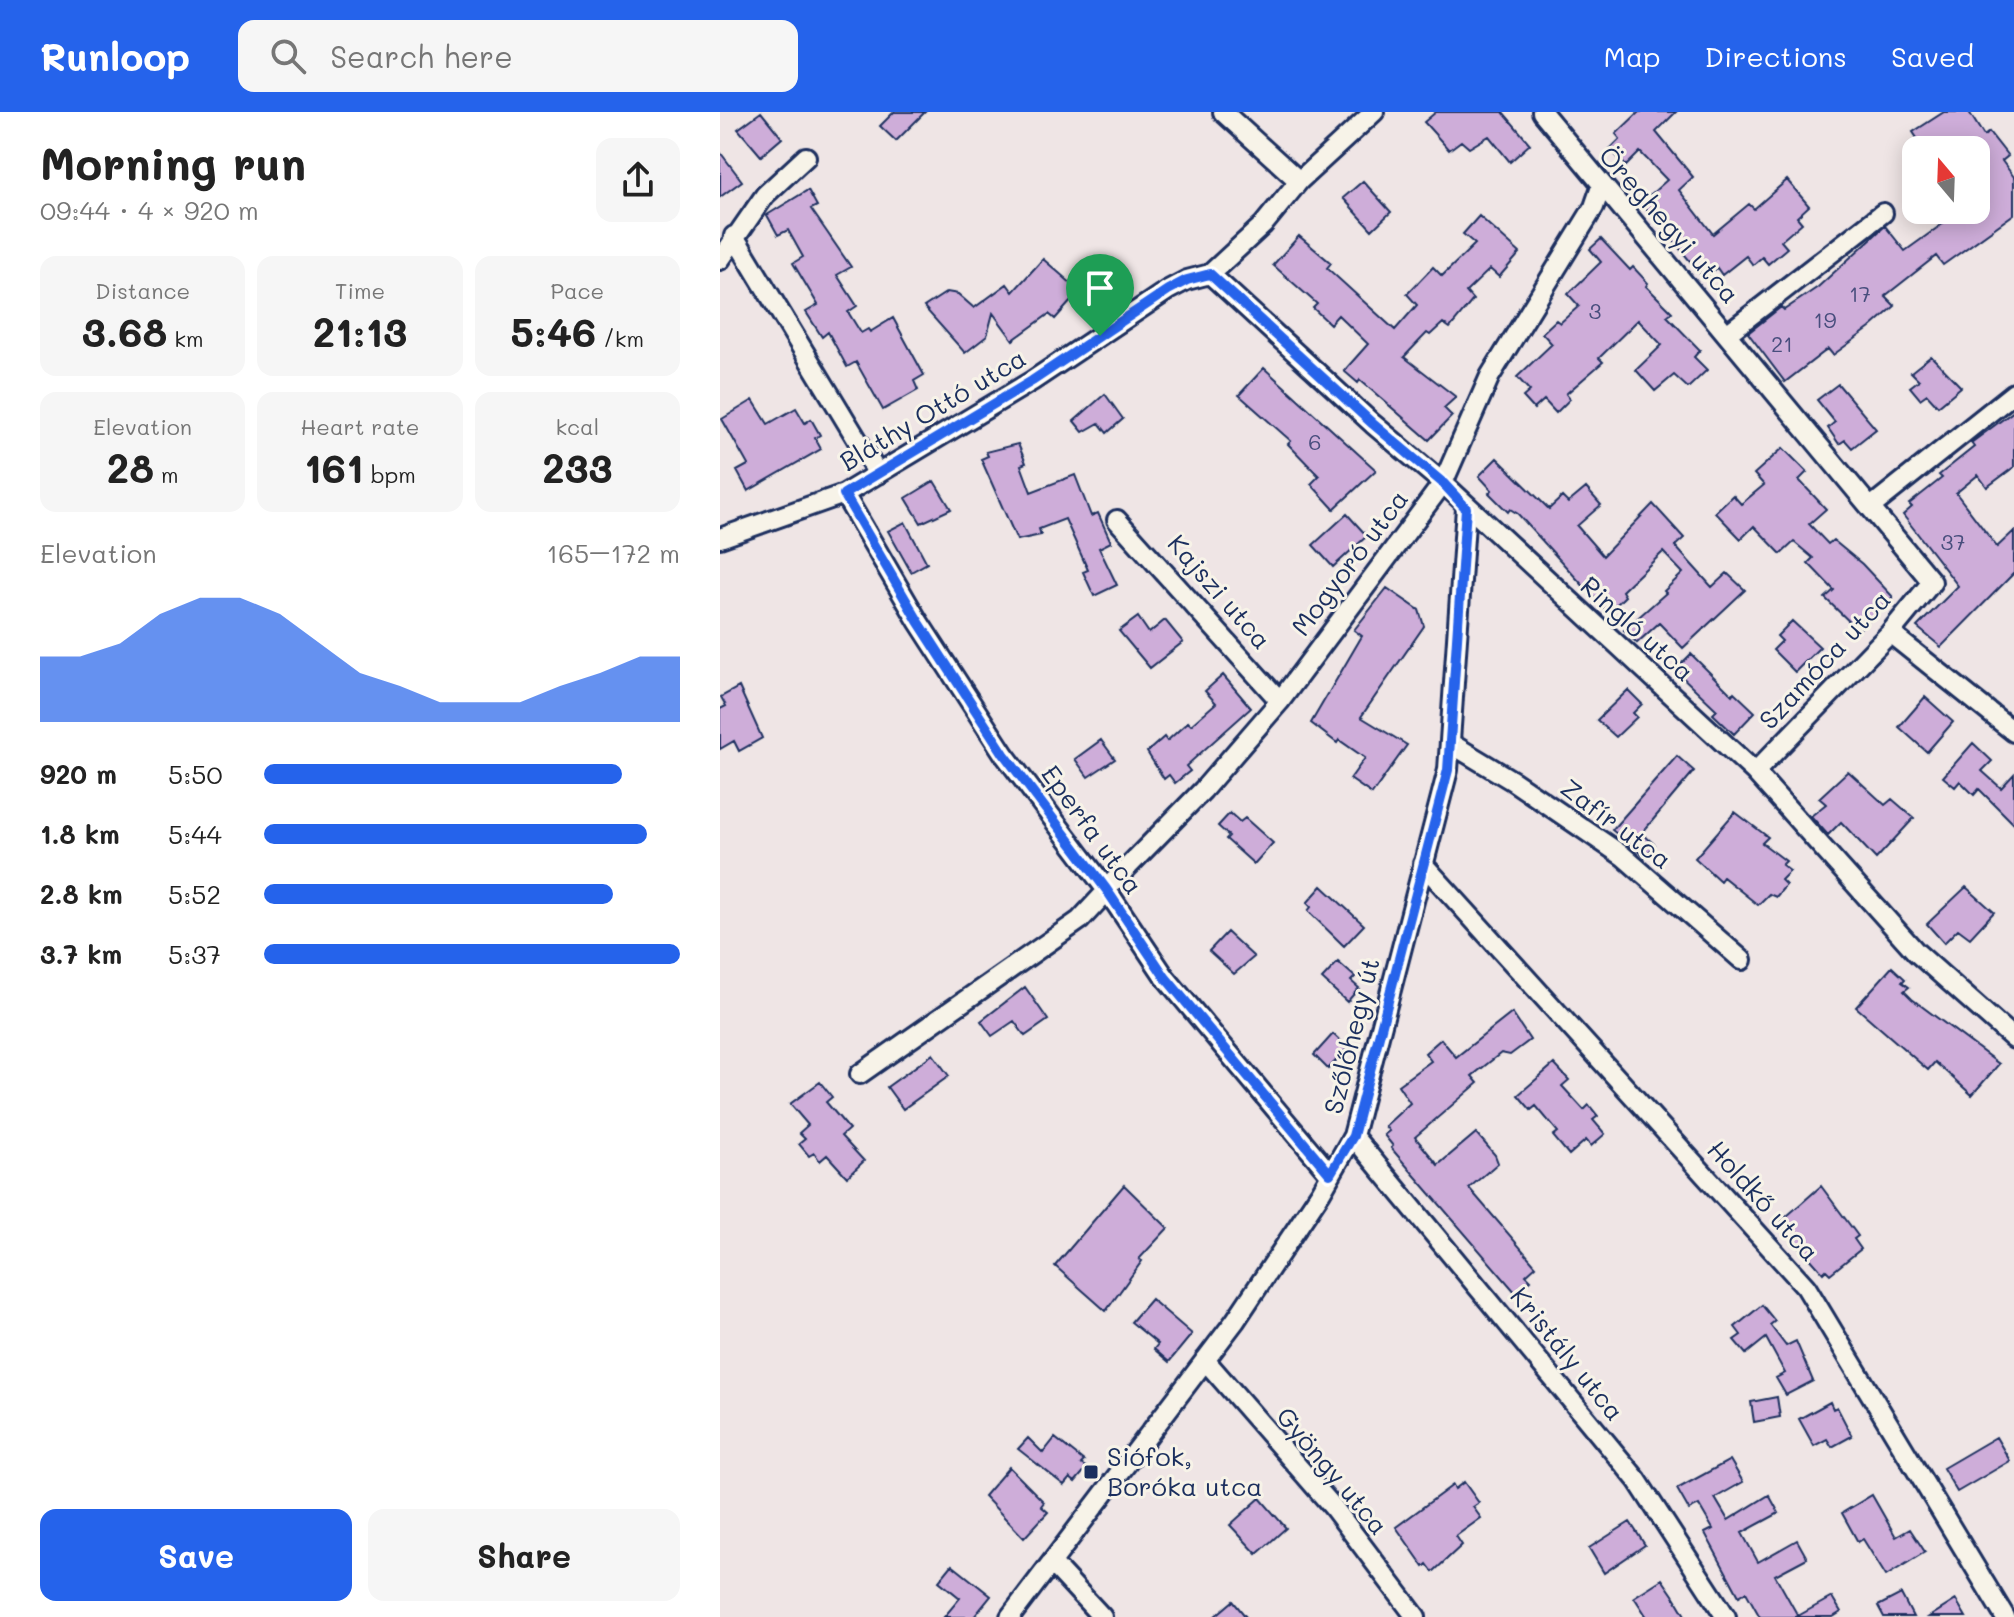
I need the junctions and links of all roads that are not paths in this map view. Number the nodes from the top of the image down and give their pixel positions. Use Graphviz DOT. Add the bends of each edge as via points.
graph roads {
  1 [pos="1223,112"];
  2 [pos="1374,112"];
  3 [pos="1542,112"];
  4 [pos="806,157"];
  5 [pos="1299,181"];
  6 [pos="1601,187"];
  7 [pos="1883,213"];
  8 [pos="734,236"];
  9 [pos="720,260"];
  10 [pos="1210,274"];
  11 [pos="1728,333"];
  12 [pos="2014,393"];
  13 [pos="878,474"];
  14 [pos="1443,483"];
  15 [pos="844,494"];
  16 [pos="1871,507"];
  17 [pos="1466,508"];
  18 [pos="1117,520"];
  19 [pos="720,538"];
  20 [pos="1932,582"];
  21 [pos="1890,633"];
  22 [pos="1280,701"];
  23 [pos="2014,732"];
  24 [pos="1450,743"];
  25 [pos="1755,772"];
  26 [pos="1423,864"];
  27 [pos="1107,890"];
  28 [pos="1742,960"];
  29 [pos="2014,1039"];
  30 [pos="860,1074"];
  31 [pos="1353,1136"];
  32 [pos="1330,1174"];
  33 [pos="1205,1360"];
  34 [pos="1053,1564"];
  35 [pos="1010,1617"];
  36 [pos="1102,1617"];
  37 [pos="1416,1617"];
  38 [pos="1726,1617"];
  39 [pos="2005,1617"];
  1 -- 5 [label="street"];
  2 -- 5 [label="street, Bláthy Ottó utca"];
  3 -- 6 [label="street, Öreghegyi utca"];
  4 -- 8 [label="street" via="765,195"];
  5 -- 10 [label="street, Bláthy Ottó utca" via="1263,225"];
  6 -- 11 [label="street, Öreghegyi utca"];
  6 -- 14 [label="street, Mogyoró utca" via="1594,207 1490,376"];
  7 -- 11 [label="street, Öreghegyi utca"];
  8 -- 9 [label="street"];
  8 -- 13 [label="street"];
  10 -- 13 [label="street, Bláthy Ottó utca" via="1168,290"];
  10 -- 14 [label="street, Ringló utca"];
  11 -- 16 [label="street, Öreghegyi utca"];
  12 -- 16 [label="street"];
  13 -- 15 [label="street, Bláthy Ottó utca"];
  14 -- 17 [label="street, Ringló utca"];
  14 -- 22 [label="street, Mogyoró utca"];
  15 -- 19 [label="street, Bláthy Ottó utca"];
  15 -- 27 [label="street, Eperfa utca" via="1004,754"];
  16 -- 20 [label="street, Öreghegyi utca"];
  17 -- 24 [label="street, Szőlőhegy út"];
  17 -- 25 [label="street, Ringló utca"];
  18 -- 22 [label="street, Kajszi utca"];
  20 -- 21 [label="street, Szamóca utca"];
  21 -- 23 [label="street"];
  21 -- 25 [label="street, Szamóca utca"];
  22 -- 27 [label="street, Mogyoró utca"];
  24 -- 26 [label="street, Szőlőhegy út"];
  24 -- 28 [label="street, Zafír utca" via="1623,856"];
  25 -- 29 [label="street, Ringló utca" via="1916,952"];
  26 -- 31 [label="street, Szőlőhegy út"];
  26 -- 39 [label="street, Holdkő utca" via="1806,1287"];
  27 -- 30 [label="street, Mogyoró utca" via="1080,920"];
  27 -- 32 [label="street, Eperfa utca" via="1165,977"];
  31 -- 32 [label="street, Szőlőhegy út"];
  31 -- 38 [label="street, Kristály utca" via="1637,1480"];
  32 -- 33 [label="street, Szőlőhegy út"];
  33 -- 34 [label="street, Szőlőhegy út"];
  33 -- 37 [label="street, Gyöngy utca" via="1333,1507"];
  34 -- 35 [label="street, Szőlőhegy út"];
  34 -- 36 [label="street"];
}
